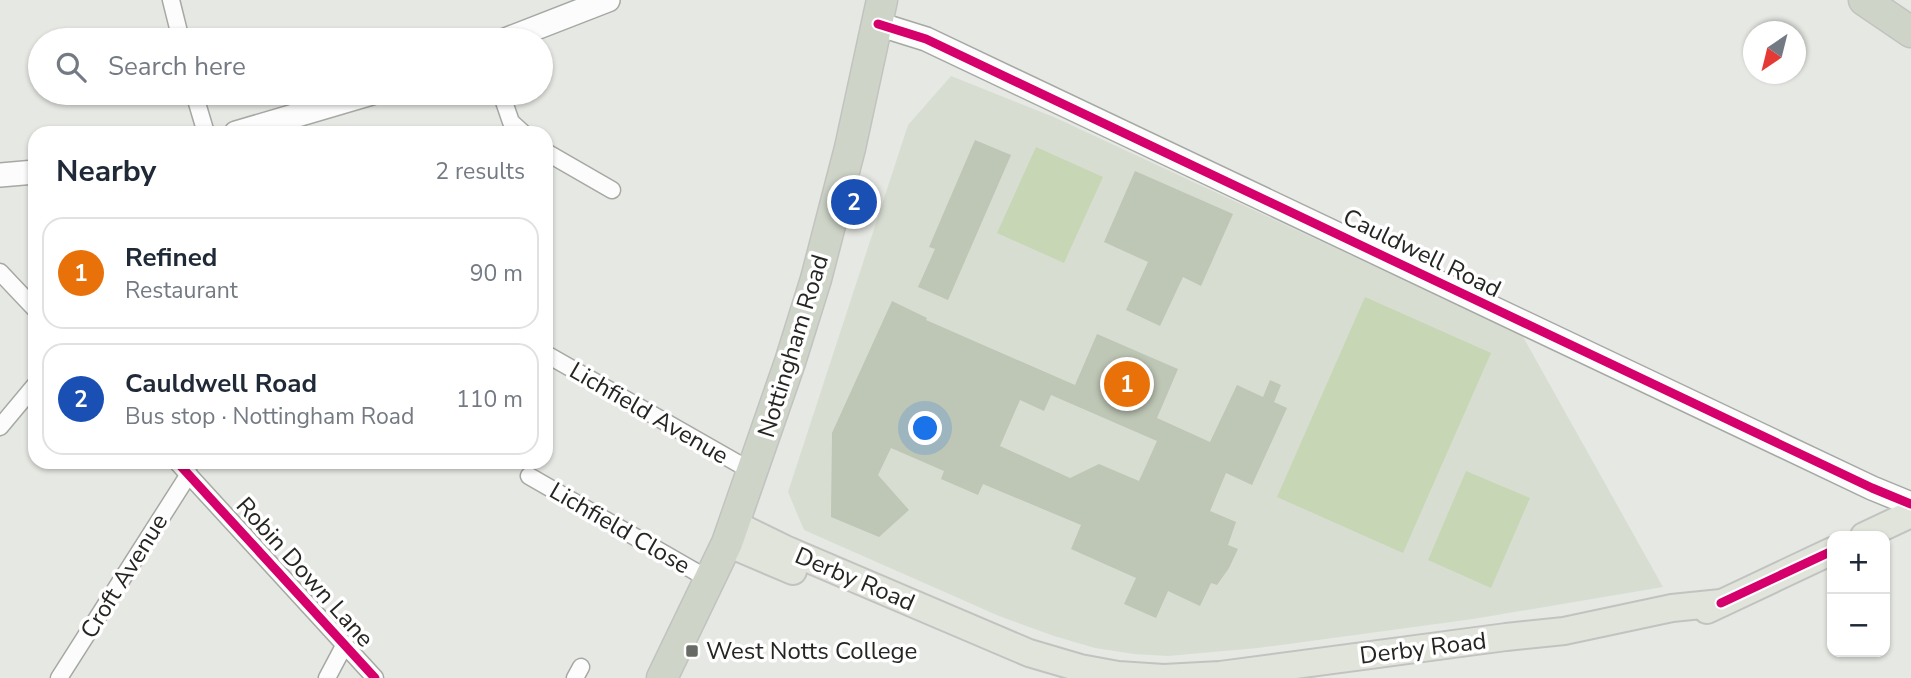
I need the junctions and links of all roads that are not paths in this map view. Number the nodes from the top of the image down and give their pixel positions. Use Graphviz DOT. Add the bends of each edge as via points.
graph roads {
  1 [pos="171,0"];
  2 [pos="608,0"];
  3 [pos="1864,0"];
  4 [pos="880,6"];
  5 [pos="178,28"];
  6 [pos="537,28"];
  7 [pos="1911,32"];
  8 [pos="198,105"];
  9 [pos="331,105"];
  10 [pos="505,105"];
  11 [pos="204,126"];
  12 [pos="260,126"];
  13 [pos="515,126"];
  14 [pos="553,156"];
  15 [pos="28,173"];
  16 [pos="0,175"];
  17 [pos="612,190"];
  18 [pos="0,272"];
  19 [pos="28,302"];
  20 [pos="553,358"];
  21 [pos="28,393"];
  22 [pos="0,427"];
  23 [pos="184,469"];
  24 [pos="753,472"];
  25 [pos="189,474"];
  26 [pos="529,476"];
  27 [pos="1911,504"];
  28 [pos="1911,514"];
  29 [pos="1875,531"];
  30 [pos="731,534"];
  31 [pos="1827,553"];
  32 [pos="710,580"];
  33 [pos="1721,603"];
  34 [pos="345,644"];
  35 [pos="59,678"];
  36 [pos="327,678"];
  37 [pos="375,678"];
  38 [pos="662,678"];
  39 [pos="1061,678"];
  40 [pos="1306,678"];
  1 -- 5 [label="street"];
  2 -- 6 [label="street"];
  3 -- 7 [label="highway"];
  4 -- 24 [label="highway, Nottingham Road" via="816,279"];
  4 -- 27 [label="street, Cauldwell Road" via="926,38"];
  8 -- 11 [label="street"];
  9 -- 12 [label="street"];
  10 -- 13 [label="street"];
  14 -- 17 [label="street"];
  15 -- 16 [label="street"];
  18 -- 19 [label="street"];
  20 -- 24 [label="street, Lichfield Avenue"];
  21 -- 22 [label="street"];
  23 -- 25 [label="street, Robin Down Lane"];
  24 -- 30 [label="highway, Nottingham Road"];
  25 -- 34 [label="street, Robin Down Lane"];
  25 -- 35 [label="street, Croft Avenue"];
  26 -- 32 [label="street, Lichfield Close"];
  28 -- 29 [label="main road"];
  30 -- 32 [label="highway, Nottingham Road"];
  30 -- 33 [label="main road, Derby Road" via="785,549 1029,653 1118,675 1220,675 1564,631 1672,608"];
  30 -- 39 [label="main road, Derby Road" via="1007,663"];
  31 -- 33 [label="main road, Derby Road"];
  32 -- 38 [label="highway, Nottingham Road"];
  33 -- 40 [label="main road, Derby Road" via="1684,621 1556,648"];
  34 -- 36 [label="street"];
  34 -- 37 [label="street, Robin Down Lane"];
}
